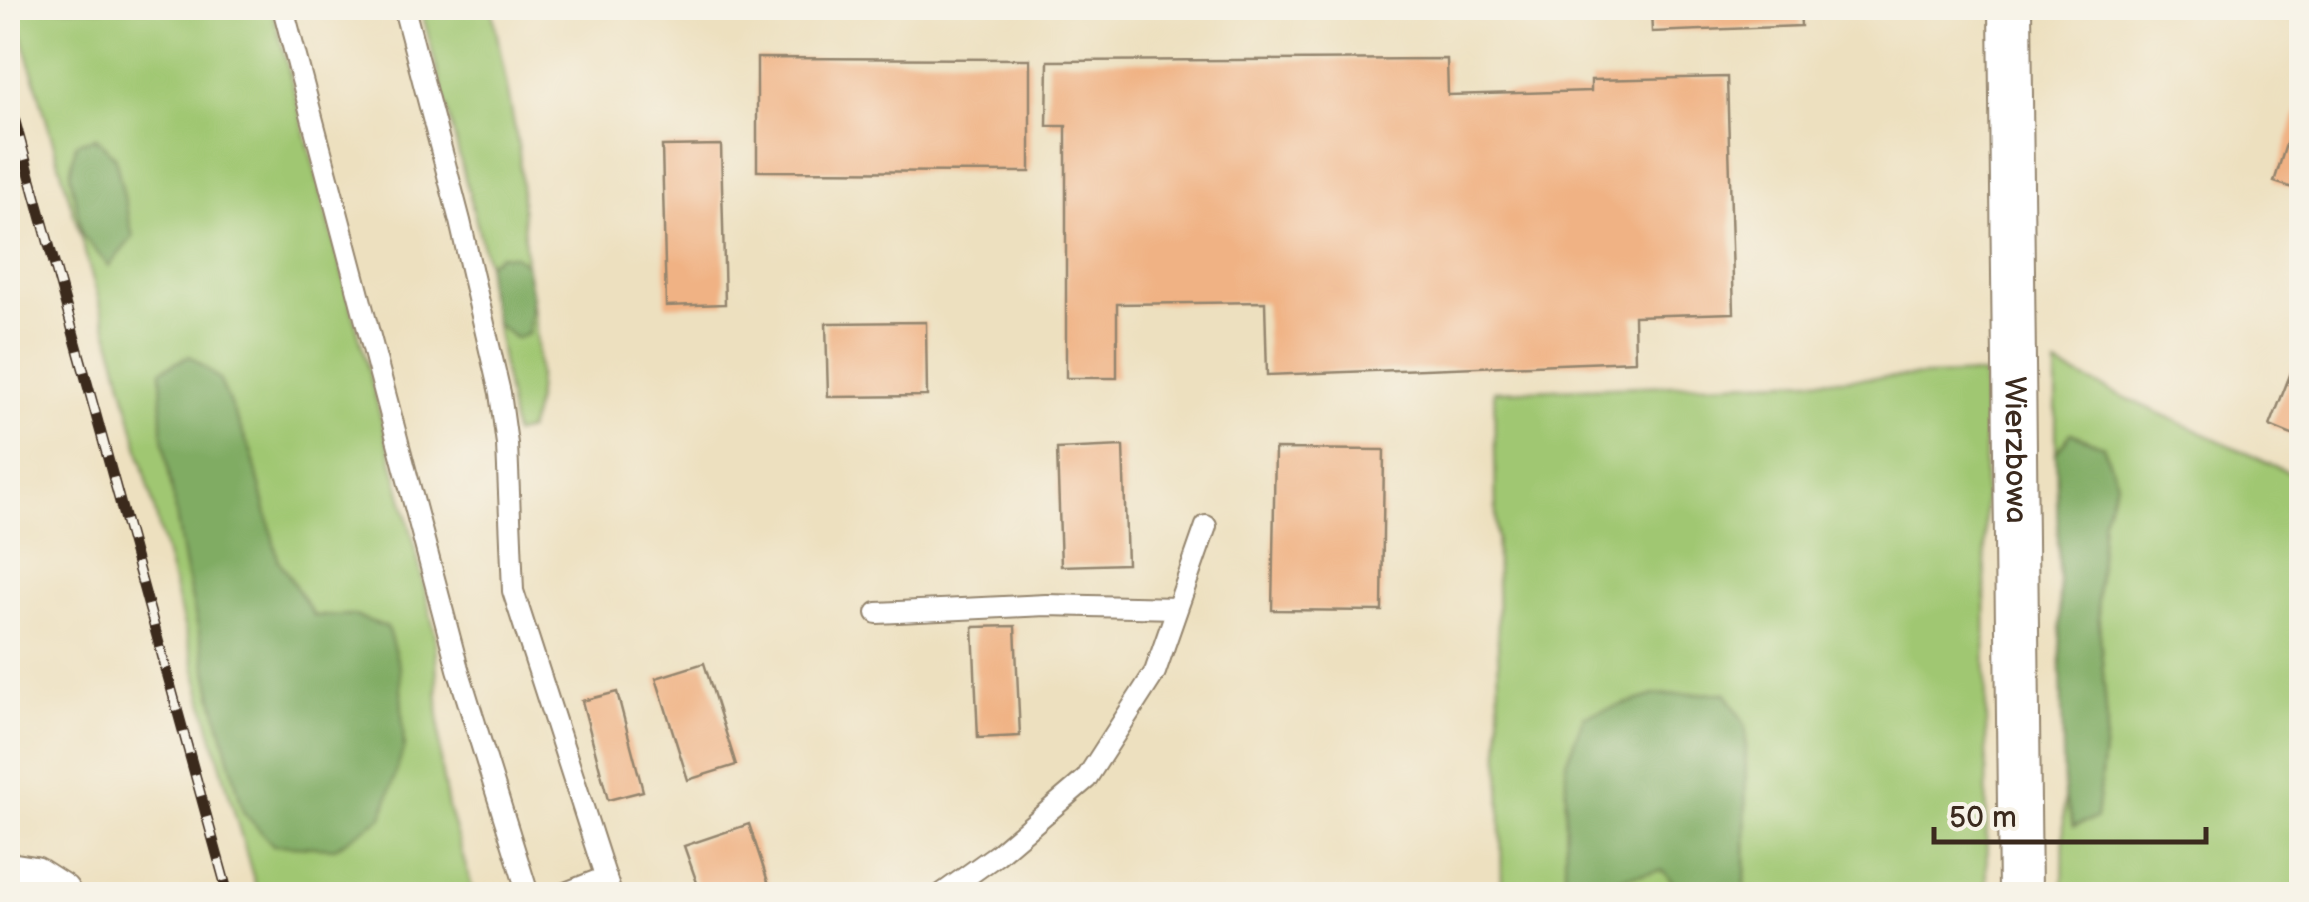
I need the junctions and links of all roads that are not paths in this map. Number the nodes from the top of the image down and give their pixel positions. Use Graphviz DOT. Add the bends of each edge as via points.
graph roads {
  1 [pos="283,8"];
  2 [pos="404,8"];
  3 [pos="2010,8"];
  4 [pos="1206,526"];
  5 [pos="1177,608"];
  6 [pos="877,613"];
  7 [pos="8,874"];
  8 [pos="608,886"];
  9 [pos="54,890"];
  10 [pos="528,894"];
  11 [pos="563,894"];
  12 [pos="942,894"];
  13 [pos="2020,894"];
  1 -- 10 [label="lane" via="458,668"];
  2 -- 8 [label="lane" via="500,393 512,591"];
  3 -- 13 [label="street, Wierzbowa"];
  4 -- 5 [label="lane"];
  5 -- 6 [label="lane" via="1046,604"];
  5 -- 12 [label="lane" via="1155,672 1086,779"];
  7 -- 9 [label="street"];
  8 -- 11 [label="lane"];
}
